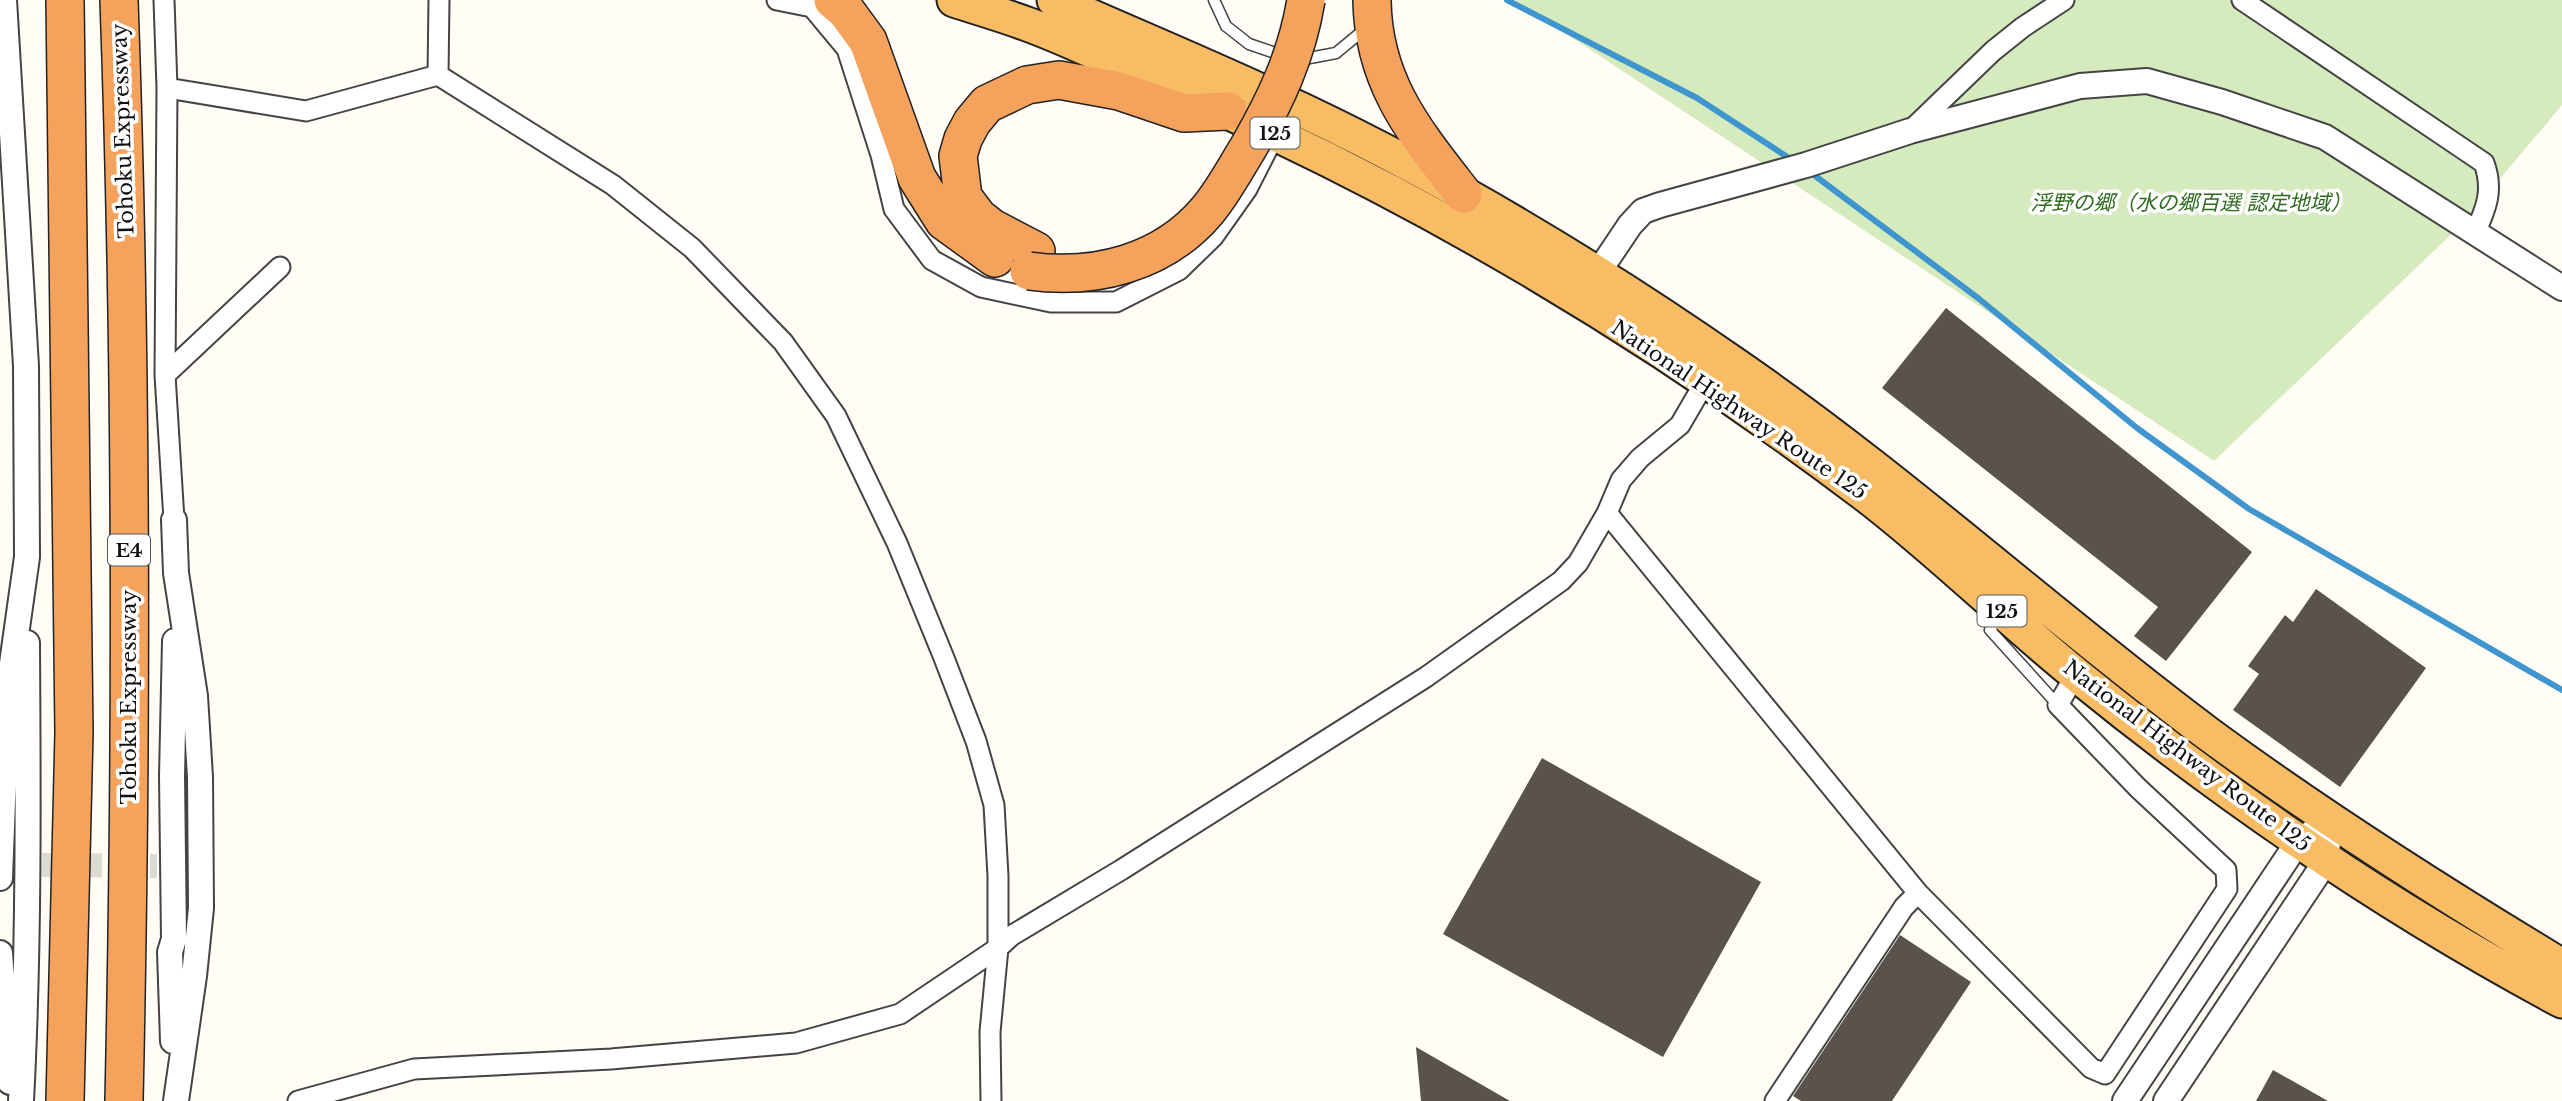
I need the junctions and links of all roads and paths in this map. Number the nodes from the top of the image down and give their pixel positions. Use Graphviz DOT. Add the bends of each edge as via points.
graph roads {
  1 [pos="44,0"];
  2 [pos="65,0"];
  3 [pos="119,0"];
  4 [pos="164,0"];
  5 [pos="439,0"];
  6 [pos="777,0"];
  7 [pos="833,0"];
  8 [pos="954,0"];
  9 [pos="1054,0"];
  10 [pos="1214,0"];
  11 [pos="1287,0"];
  12 [pos="1306,0"];
  13 [pos="2064,0"];
  14 [pos="2242,0"];
  15 [pos="1372,10"];
  16 [pos="3,14"];
  17 [pos="438,75"];
  18 [pos="167,88"];
  19 [pos="1228,111"];
  20 [pos="1910,131"];
  21 [pos="1276,133"];
  22 [pos="1463,194"];
  23 [pos="68,201"];
  24 [pos="2475,233"];
  25 [pos="1032,261"];
  26 [pos="280,267"];
  27 [pos="1597,274"];
  28 [pos="2562,288"];
  29 [pos="1579,301"];
  30 [pos="166,375"];
  31 [pos="1704,382"];
  32 [pos="1607,513"];
  33 [pos="174,520"];
  34 [pos="27,557"];
  35 [pos="176,573"];
  36 [pos="2002,611"];
  37 [pos="2076,674"];
  38 [pos="2058,705"];
  39 [pos="2330,820"];
  40 [pos="2298,842"];
  41 [pos="2326,861"];
  42 [pos="0,878"];
  43 [pos="1917,893"];
  44 [pos="998,948"];
  45 [pos="0,953"];
  46 [pos="2562,965"];
  47 [pos="2562,1001"];
  48 [pos="10,1035"];
  49 [pos="12,1101"];
  50 [pos="21,1101"];
  51 [pos="65,1101"];
  52 [pos="124,1101"];
  53 [pos="176,1101"];
  54 [pos="298,1101"];
  55 [pos="991,1101"];
  56 [pos="1776,1101"];
  57 [pos="2125,1101"];
  58 [pos="2166,1101"];
  1 -- 23 [label="highway"];
  2 -- 23 [label="highway"];
  3 -- 52 [label="highway, Tohoku Expressway / E4" via="129,437"];
  4 -- 18 [label="street"];
  5 -- 17 [label="street"];
  6 -- 21 [label="street" via="812,7 847,49 894,209 932,260 981,287 1051,302 1116,302 1179,270 1213,237 1247,189"];
  7 -- 25 [label="highway" via="868,41 917,178 944,221 991,256"];
  8 -- 19 [label="highway, National Highway Route 125 / 125" via="1029,25"];
  9 -- 22 [label="highway, National Highway Route 125 / 125" via="1301,110"];
  10 -- 15 [label="lane" via="1226,26 1249,44 1297,60 1336,53 1351,42"];
  11 -- 25 [label="highway" via="1253,105 1226,151 1185,201 1165,221 1120,245"];
  12 -- 25 [label="highway, bridge" via="1288,72 1271,108 1222,191 1184,234 1149,256 1089,273"];
  13 -- 20 [label="street" via="1993,51"];
  14 -- 24 [label="street" via="2484,163 2488,203"];
  15 -- 22 [label="highway" via="1387,82 1400,109"];
  16 -- 34 [label="street" via="26,366"];
  17 -- 18 [label="street" via="306,111"];
  17 -- 44 [label="street" via="612,186 692,248 783,342 836,416 897,543 976,741 994,805"];
  18 -- 30 [label="street"];
  19 -- 21 [label="highway, National Highway Route 125 / 125"];
  19 -- 25 [label="highway" via="1184,113 1119,91 1059,80 1027,85 987,104 972,122 958,156 963,197 978,217"];
  20 -- 24 [label="street" via="2080,86 2147,81 2325,137"];
  20 -- 27 [label="street" via="1643,211"];
  21 -- 29 [label="highway, National Highway Route 125 / 125" via="1444,219"];
  22 -- 27 [label="highway, National Highway Route 125 / 125"];
  23 -- 51 [label="highway" via="74,733"];
  24 -- 28 [label="street"];
  26 -- 30 [label="street"];
  27 -- 29 [label="street"];
  27 -- 39 [label="highway, National Highway Route 125 / 125" via="1738,366 1847,446 2126,671"];
  29 -- 31 [label="highway, National Highway Route 125 / 125"];
  30 -- 33 [label="street"];
  31 -- 32 [label="street" via="1680,425 1621,480"];
  31 -- 36 [label="highway, National Highway Route 125 / 125" via="1870,499"];
  32 -- 43 [label="street"];
  32 -- 44 [label="street" via="1578,562 1561,581 1519,612 1426,677"];
  33 -- 35 [label="street"];
  34 -- 42 [label="street" via="7,699"];
  34 -- 48 [label="street" via="35,865"];
  35 -- 53 [label="street" via="166,866 174,939 170,952"];
  35 -- 53 [label="street" via="196,710 201,908"];
  36 -- 37 [label="highway, National Highway Route 125 / 125"];
  36 -- 38 [label="lane" via="1990,630"];
  37 -- 38 [label="street"];
  37 -- 40 [label="highway, National Highway Route 125 / 125"];
  38 -- 43 [label="street" via="2226,870 2227,889 2105,1074 2091,1068"];
  39 -- 40 [label="street"];
  39 -- 41 [label="street"];
  39 -- 46 [label="highway, National Highway Route 125 / 125"];
  40 -- 41 [label="highway, National Highway Route 125 / 125"];
  40 -- 57 [label="street"];
  41 -- 47 [label="highway, National Highway Route 125 / 125"];
  41 -- 58 [label="street"];
  43 -- 56 [label="street" via="1903,907"];
  44 -- 54 [label="street" via="900,1014 796,1043 414,1069"];
  44 -- 55 [label="street" via="990,1032"];
  45 -- 48 [label="street"];
  48 -- 49 [label="street"];
  48 -- 50 [label="street"];
}
